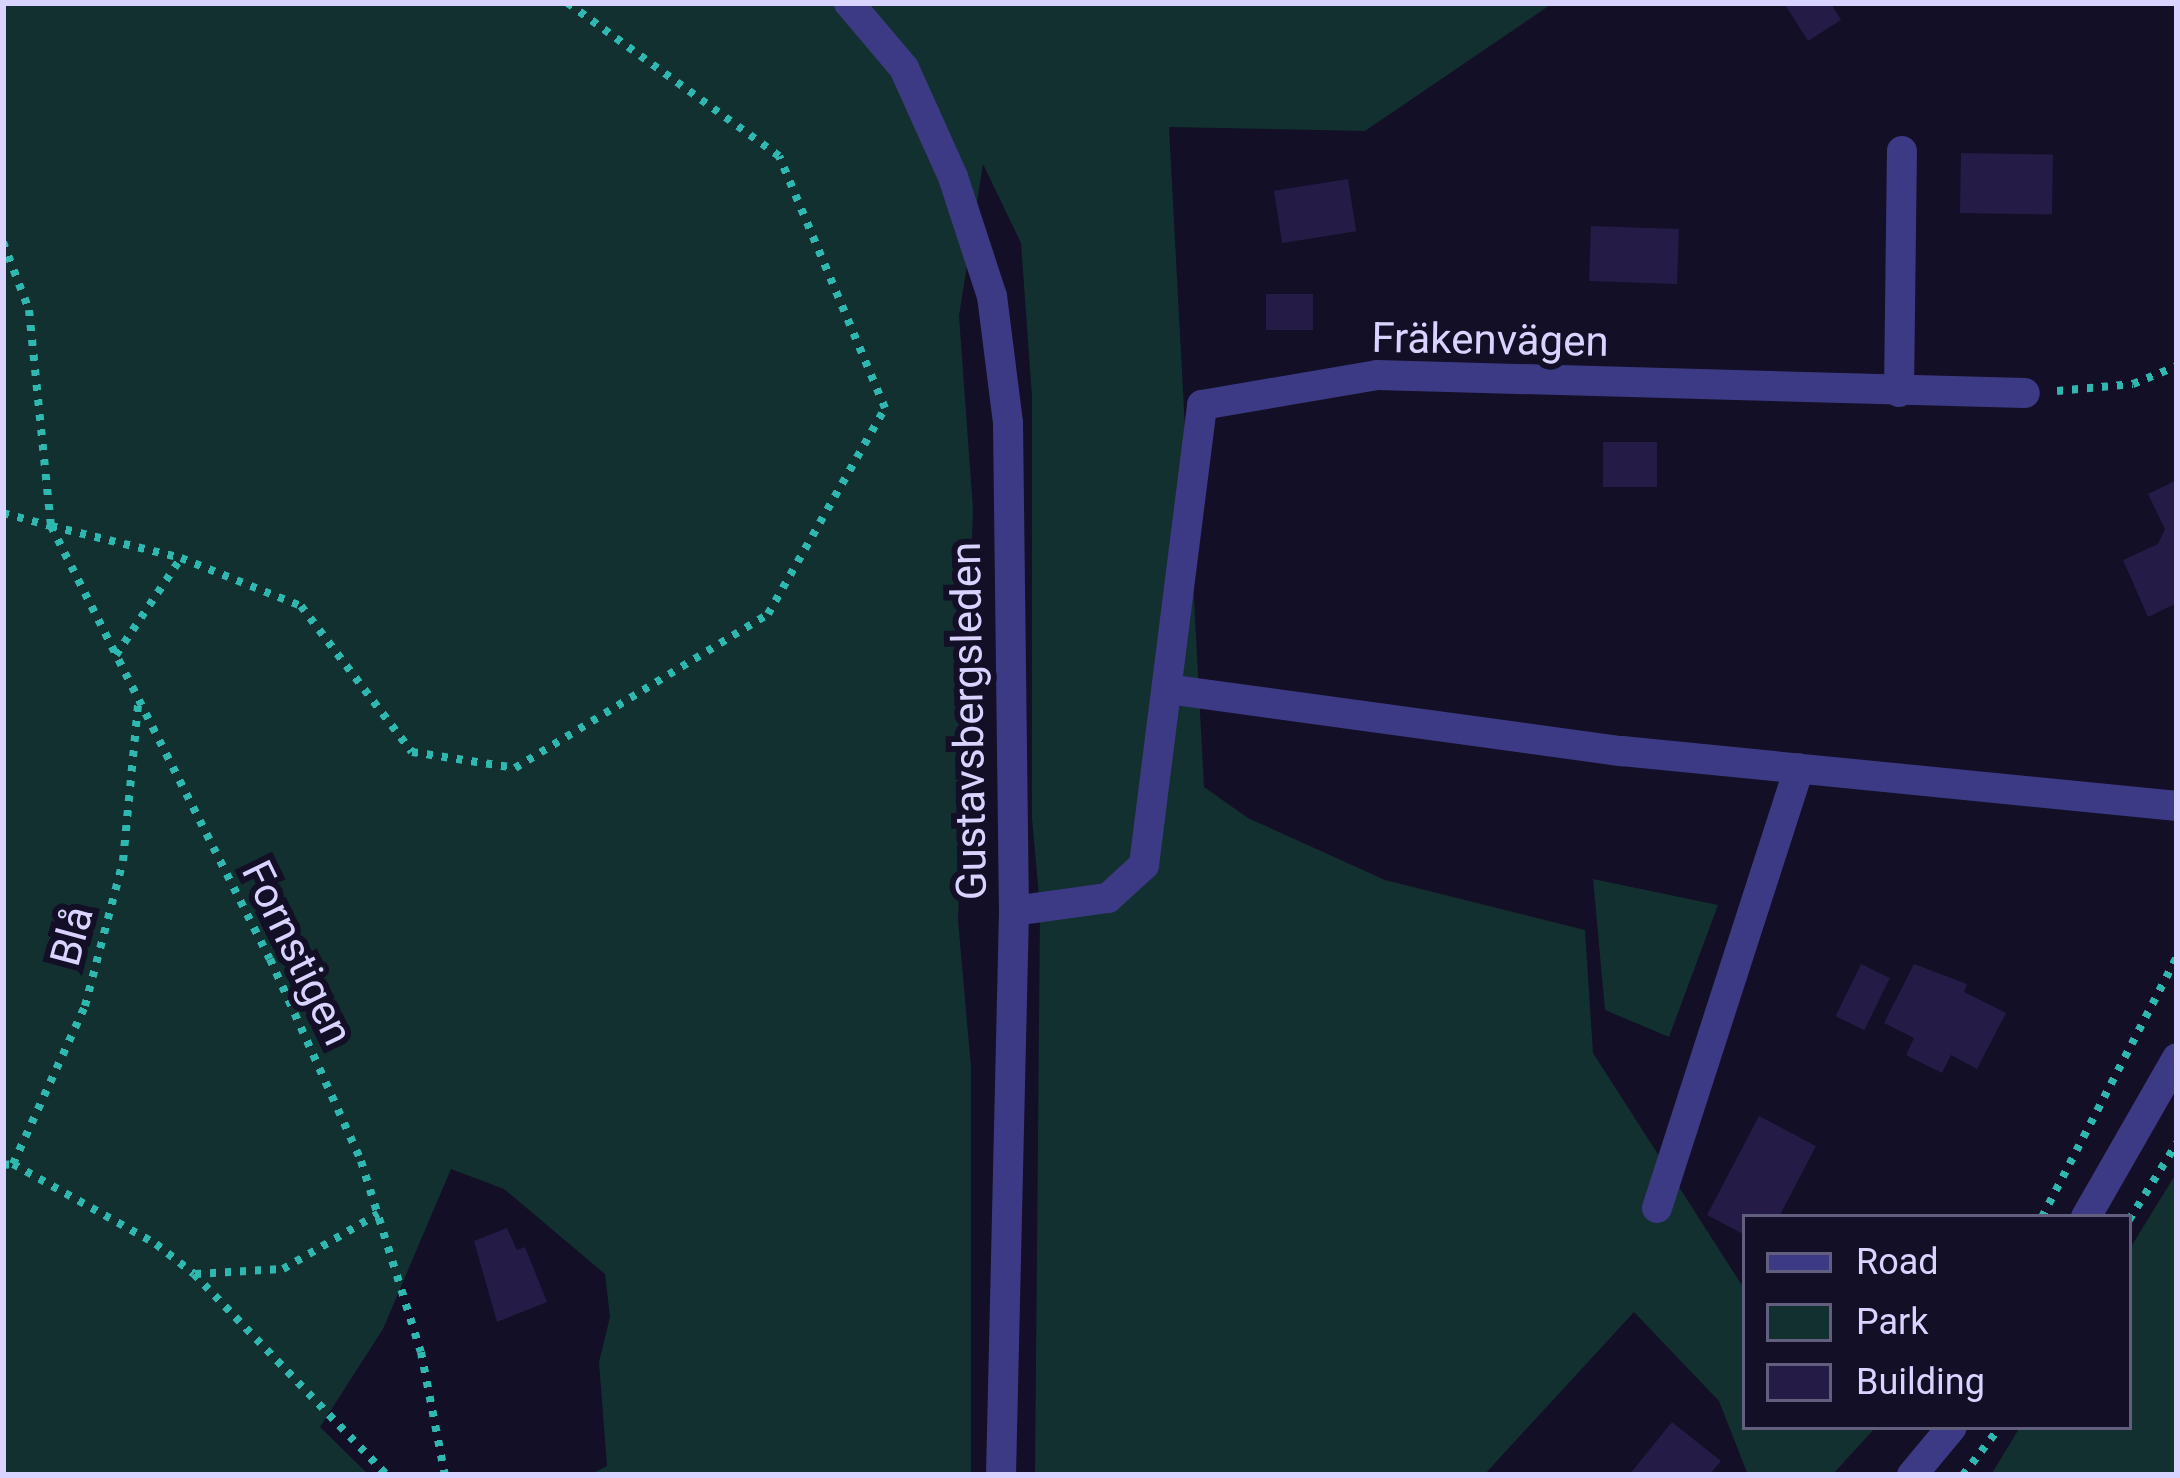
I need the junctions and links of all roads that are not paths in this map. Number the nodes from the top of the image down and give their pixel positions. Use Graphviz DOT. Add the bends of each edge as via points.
graph roads {
  1 [pos="849,3"];
  2 [pos="1902,151"];
  3 [pos="1899,392"];
  4 [pos="2025,393"];
  5 [pos="1167,688"];
  6 [pos="1799,768"];
  7 [pos="2177,806"];
  8 [pos="1014,911"];
  9 [pos="2177,1058"];
  10 [pos="1657,1208"];
  11 [pos="2088,1214"];
  12 [pos="1950,1430"];
  13 [pos="1000,1475"];
  14 [pos="1912,1475"];
  1 -- 8 [label="street, Gustavsbergsleden" via="904,68 992,296 1008,423"];
  2 -- 3 [label="street"];
  3 -- 4 [label="street, Fräkenvägen"];
  3 -- 5 [label="street, Fräkenvägen" via="1377,375 1202,405"];
  5 -- 6 [label="street"];
  5 -- 8 [label="street, Fräkenvägen" via="1144,866 1108,898"];
  6 -- 7 [label="street"];
  6 -- 10 [label="street"];
  8 -- 13 [label="street, Gustavsbergsleden"];
  9 -- 11 [label="street"];
  12 -- 14 [label="street"];
}
